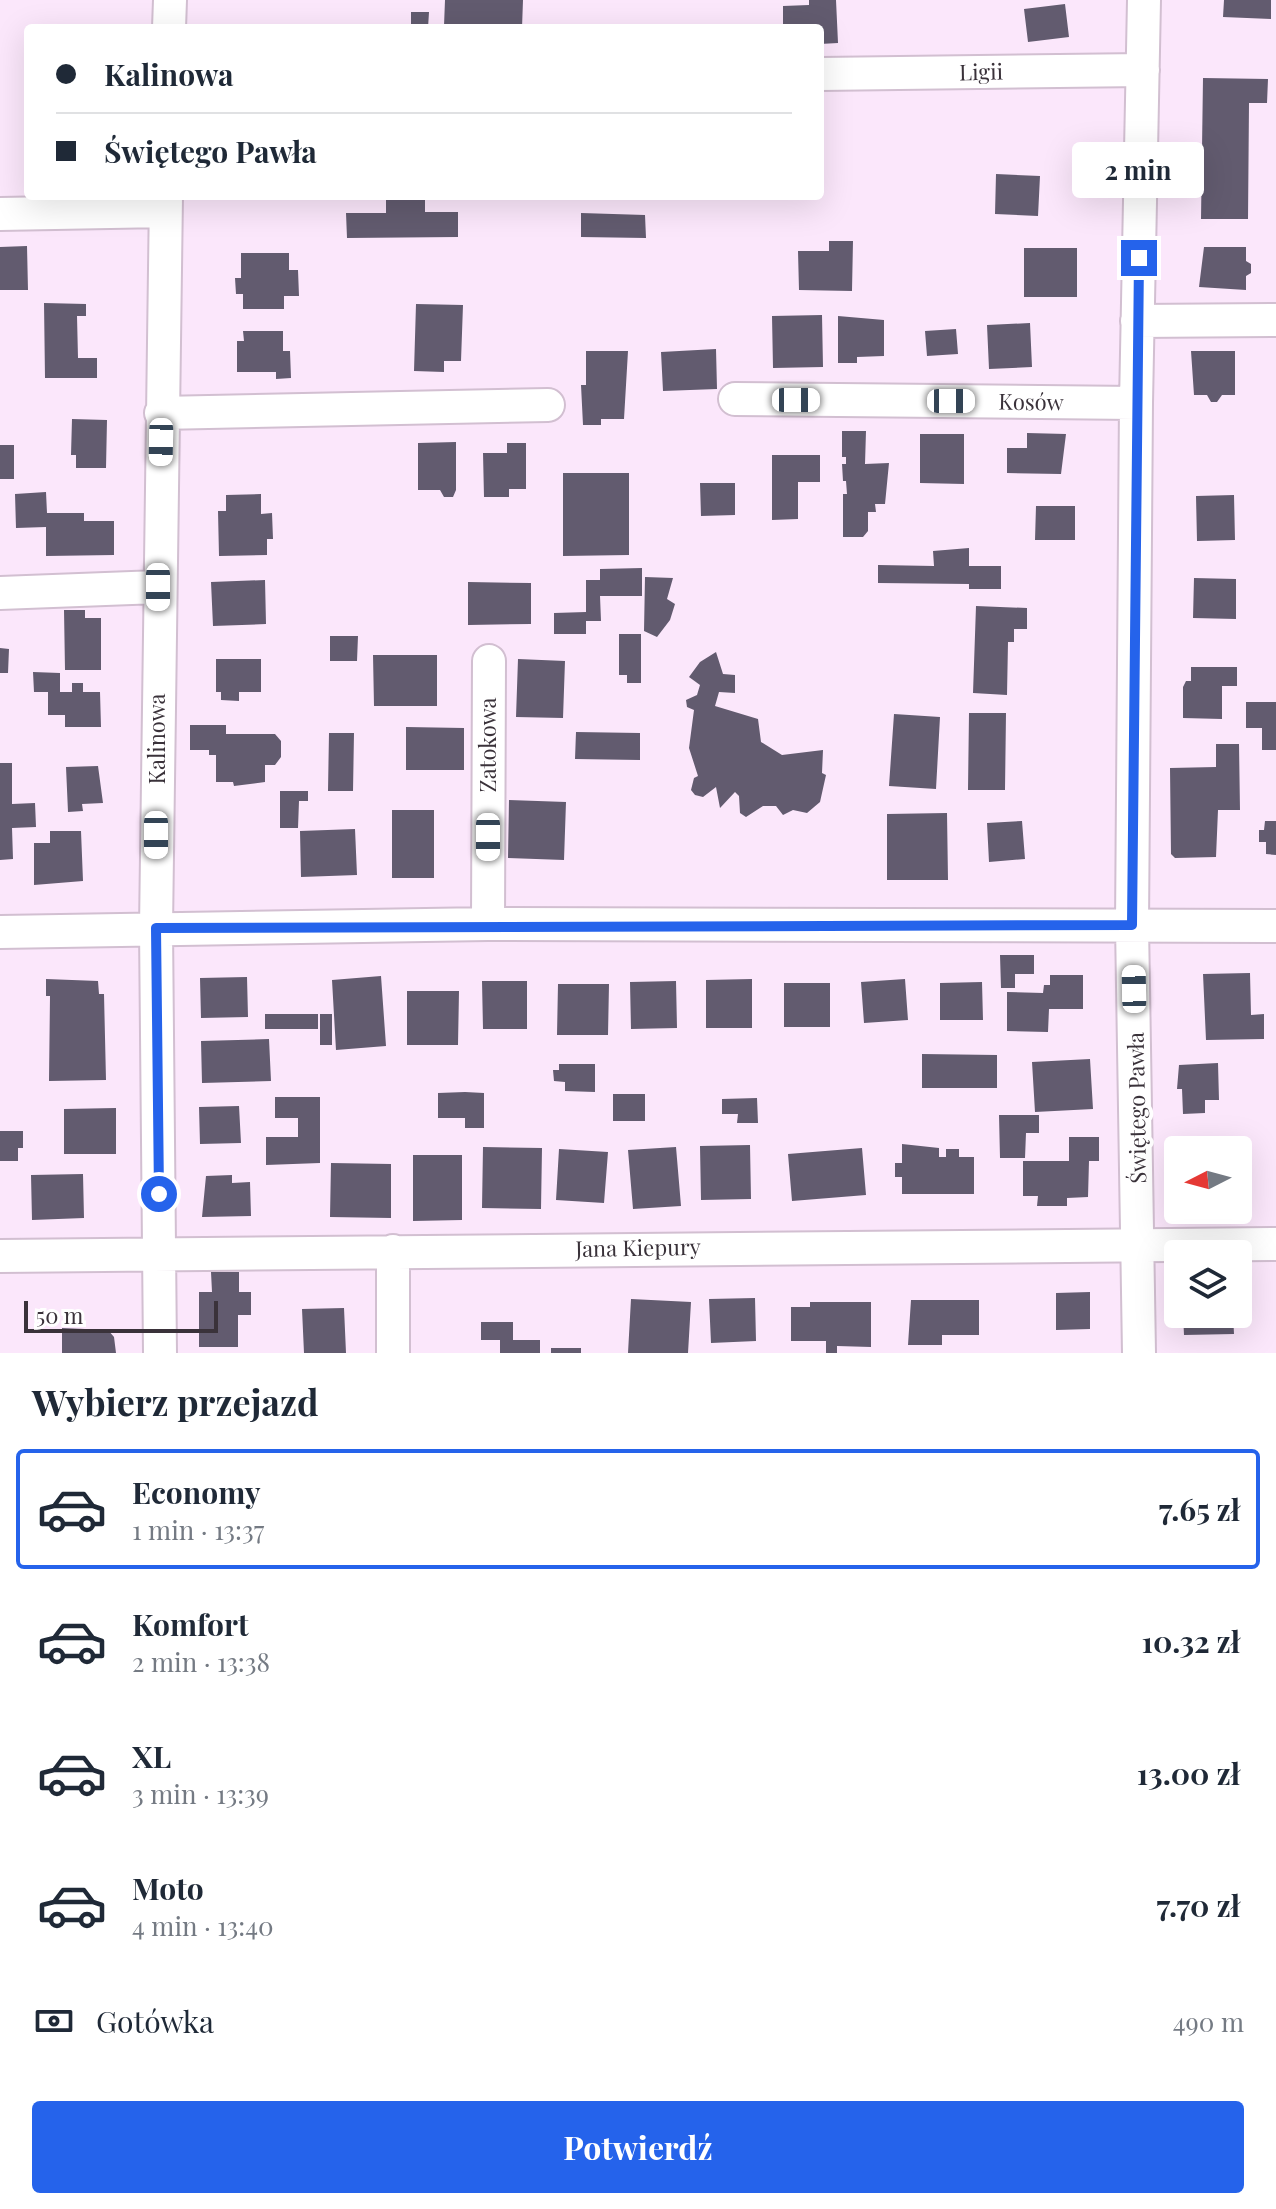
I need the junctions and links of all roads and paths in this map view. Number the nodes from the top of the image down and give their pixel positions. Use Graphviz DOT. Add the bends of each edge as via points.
graph roads {
  1 [pos="170,0"];
  2 [pos="1144,0"];
  3 [pos="169,24"];
  4 [pos="1143,70"];
  5 [pos="824,74"];
  6 [pos="166,204"];
  7 [pos="0,214"];
  8 [pos="1276,320"];
  9 [pos="1137,321"];
  10 [pos="735,399"];
  11 [pos="1136,403"];
  12 [pos="548,405"];
  13 [pos="161,413"];
  14 [pos="158,587"];
  15 [pos="0,593"];
  16 [pos="489,661"];
  17 [pos="488,924"];
  18 [pos="1132,925"];
  19 [pos="1276,926"];
  20 [pos="156,928"];
  21 [pos="0,932"];
  22 [pos="1140,1243"];
  23 [pos="1276,1244"];
  24 [pos="393,1251"];
  25 [pos="159,1253"];
  26 [pos="0,1256"];
  27 [pos="160,1353"];
  28 [pos="393,1353"];
  29 [pos="1139,1353"];
  1 -- 3 [label="street"];
  2 -- 4 [label="street, Świętego Pawła"];
  4 -- 5 [label="street, Ligii"];
  4 -- 9 [label="street, Świętego Pawła"];
  6 -- 7 [label="street"];
  6 -- 13 [label="street, Kalinowa"];
  8 -- 9 [label="street"];
  9 -- 11 [label="street, Świętego Pawła"];
  10 -- 11 [label="street, Kosów"];
  11 -- 18 [label="street, Świętego Pawła"];
  12 -- 13 [label="street"];
  13 -- 14 [label="street, Kalinowa"];
  14 -- 15 [label="street"];
  14 -- 20 [label="street, Kalinowa"];
  16 -- 17 [label="street, Zatokowa"];
  17 -- 18 [label="street"];
  17 -- 20 [label="street"];
  18 -- 19 [label="street"];
  18 -- 22 [label="street, Świętego Pawła"];
  20 -- 21 [label="street"];
  20 -- 25 [label="street, Kalinowa"];
  22 -- 23 [label="street, Jana Kiepury"];
  22 -- 24 [label="street, Jana Kiepury"];
  22 -- 29 [label="street, Świętego Pawła"];
  24 -- 25 [label="street, Jana Kiepury"];
  24 -- 28 [label="street"];
  25 -- 26 [label="street, Jana Kiepury"];
  25 -- 27 [label="street, Kalinowa"];
}
